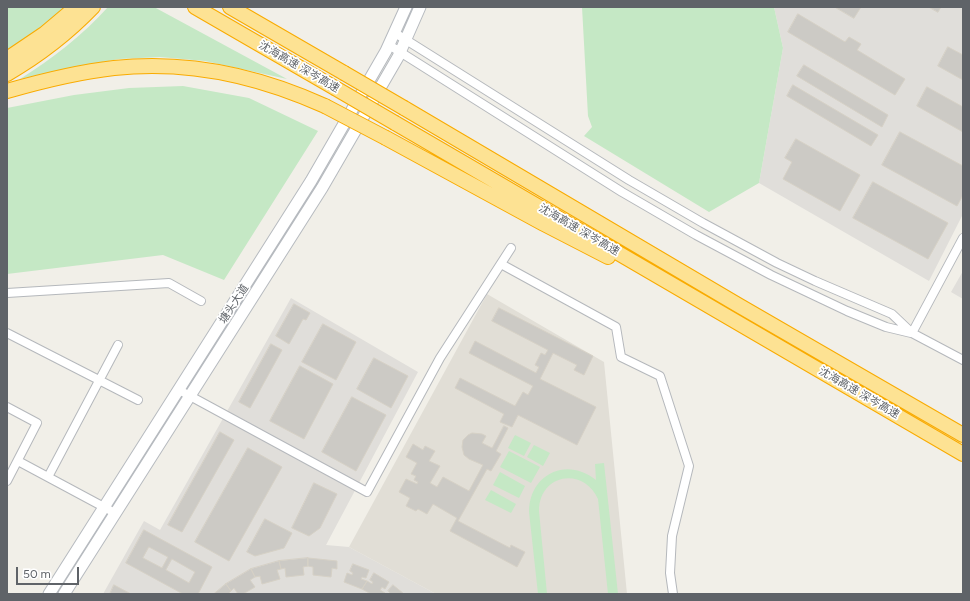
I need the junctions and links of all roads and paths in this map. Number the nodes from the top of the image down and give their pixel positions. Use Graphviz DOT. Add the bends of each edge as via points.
graph roads {
  1 [pos="76,7"];
  2 [pos="93,7"];
  3 [pos="195,7"];
  4 [pos="230,7"];
  5 [pos="237,7"];
  6 [pos="406,7"];
  7 [pos="420,7"];
  8 [pos="269,30"];
  9 [pos="395,33"];
  10 [pos="406,40"];
  11 [pos="389,46"];
  12 [pos="400,52"];
  13 [pos="7,59"];
  14 [pos="7,74"];
  15 [pos="7,91"];
  16 [pos="963,238"];
  17 [pos="511,248"];
  18 [pos="501,264"];
  19 [pos="7,293"];
  20 [pos="202,301"];
  21 [pos="709,306"];
  22 [pos="7,333"];
  23 [pos="912,333"];
  24 [pos="118,345"];
  25 [pos="963,360"];
  26 [pos="100,380"];
  27 [pos="179,390"];
  28 [pos="190,396"];
  29 [pos="138,400"];
  30 [pos="7,407"];
  31 [pos="963,434"];
  32 [pos="963,454"];
  33 [pos="18,460"];
  34 [pos="48,477"];
  35 [pos="7,481"];
  36 [pos="104,507"];
  37 [pos="115,513"];
  38 [pos="48,594"];
  39 [pos="64,594"];
  40 [pos="673,594"];
  1 -- 13 [label="highway" via="44,34"];
  2 -- 14 [label="highway" via="51,44"];
  3 -- 21 [label="highway, 沈海高速 深岑高速, bridge"];
  4 -- 8 [label="highway, 沈海高速 深岑高速"];
  5 -- 8 [label="highway"];
  6 -- 9 [label="main road, 塘头大道"];
  7 -- 10 [label="main road, 塘头大道"];
  8 -- 31 [label="highway, 沈海高速 深岑高速, bridge"];
  9 -- 10 [label="street"];
  9 -- 11 [label="main road, 塘头大道"];
  10 -- 12 [label="main road, 塘头大道"];
  10 -- 23 [label="street" via="666,202 777,263 892,314"];
  11 -- 12 [label="street"];
  11 -- 27 [label="main road, 塘头大道" via="311,181"];
  12 -- 23 [label="street" via="634,199 721,249 847,311 886,327"];
  12 -- 28 [label="main road, 塘头大道" via="322,188"];
  15 -- 21 [label="highway, bridge" via="43,81 114,68 165,66 207,70 270,84 325,106 590,248"];
  16 -- 23 [label="street"];
  17 -- 18 [label="street"];
  18 -- 28 [label="street" via="440,358 367,492"];
  18 -- 40 [label="street" via="616,327 620,357 660,376 689,466 672,536 670,573"];
  19 -- 20 [label="street" via="168,283"];
  21 -- 32 [label="highway, 沈海高速 深岑高速"];
  22 -- 26 [label="street"];
  23 -- 25 [label="street"];
  24 -- 26 [label="street"];
  26 -- 29 [label="street"];
  26 -- 34 [label="street"];
  27 -- 28 [label="street"];
  27 -- 36 [label="main road, 塘头大道"];
  28 -- 37 [label="main road, 塘头大道"];
  30 -- 33 [label="street" via="37,423"];
  33 -- 34 [label="street"];
  33 -- 35 [label="street"];
  34 -- 36 [label="street"];
  36 -- 37 [label="street"];
  36 -- 38 [label="main road, 塘头大道"];
  37 -- 39 [label="main road, 塘头大道"];
}
